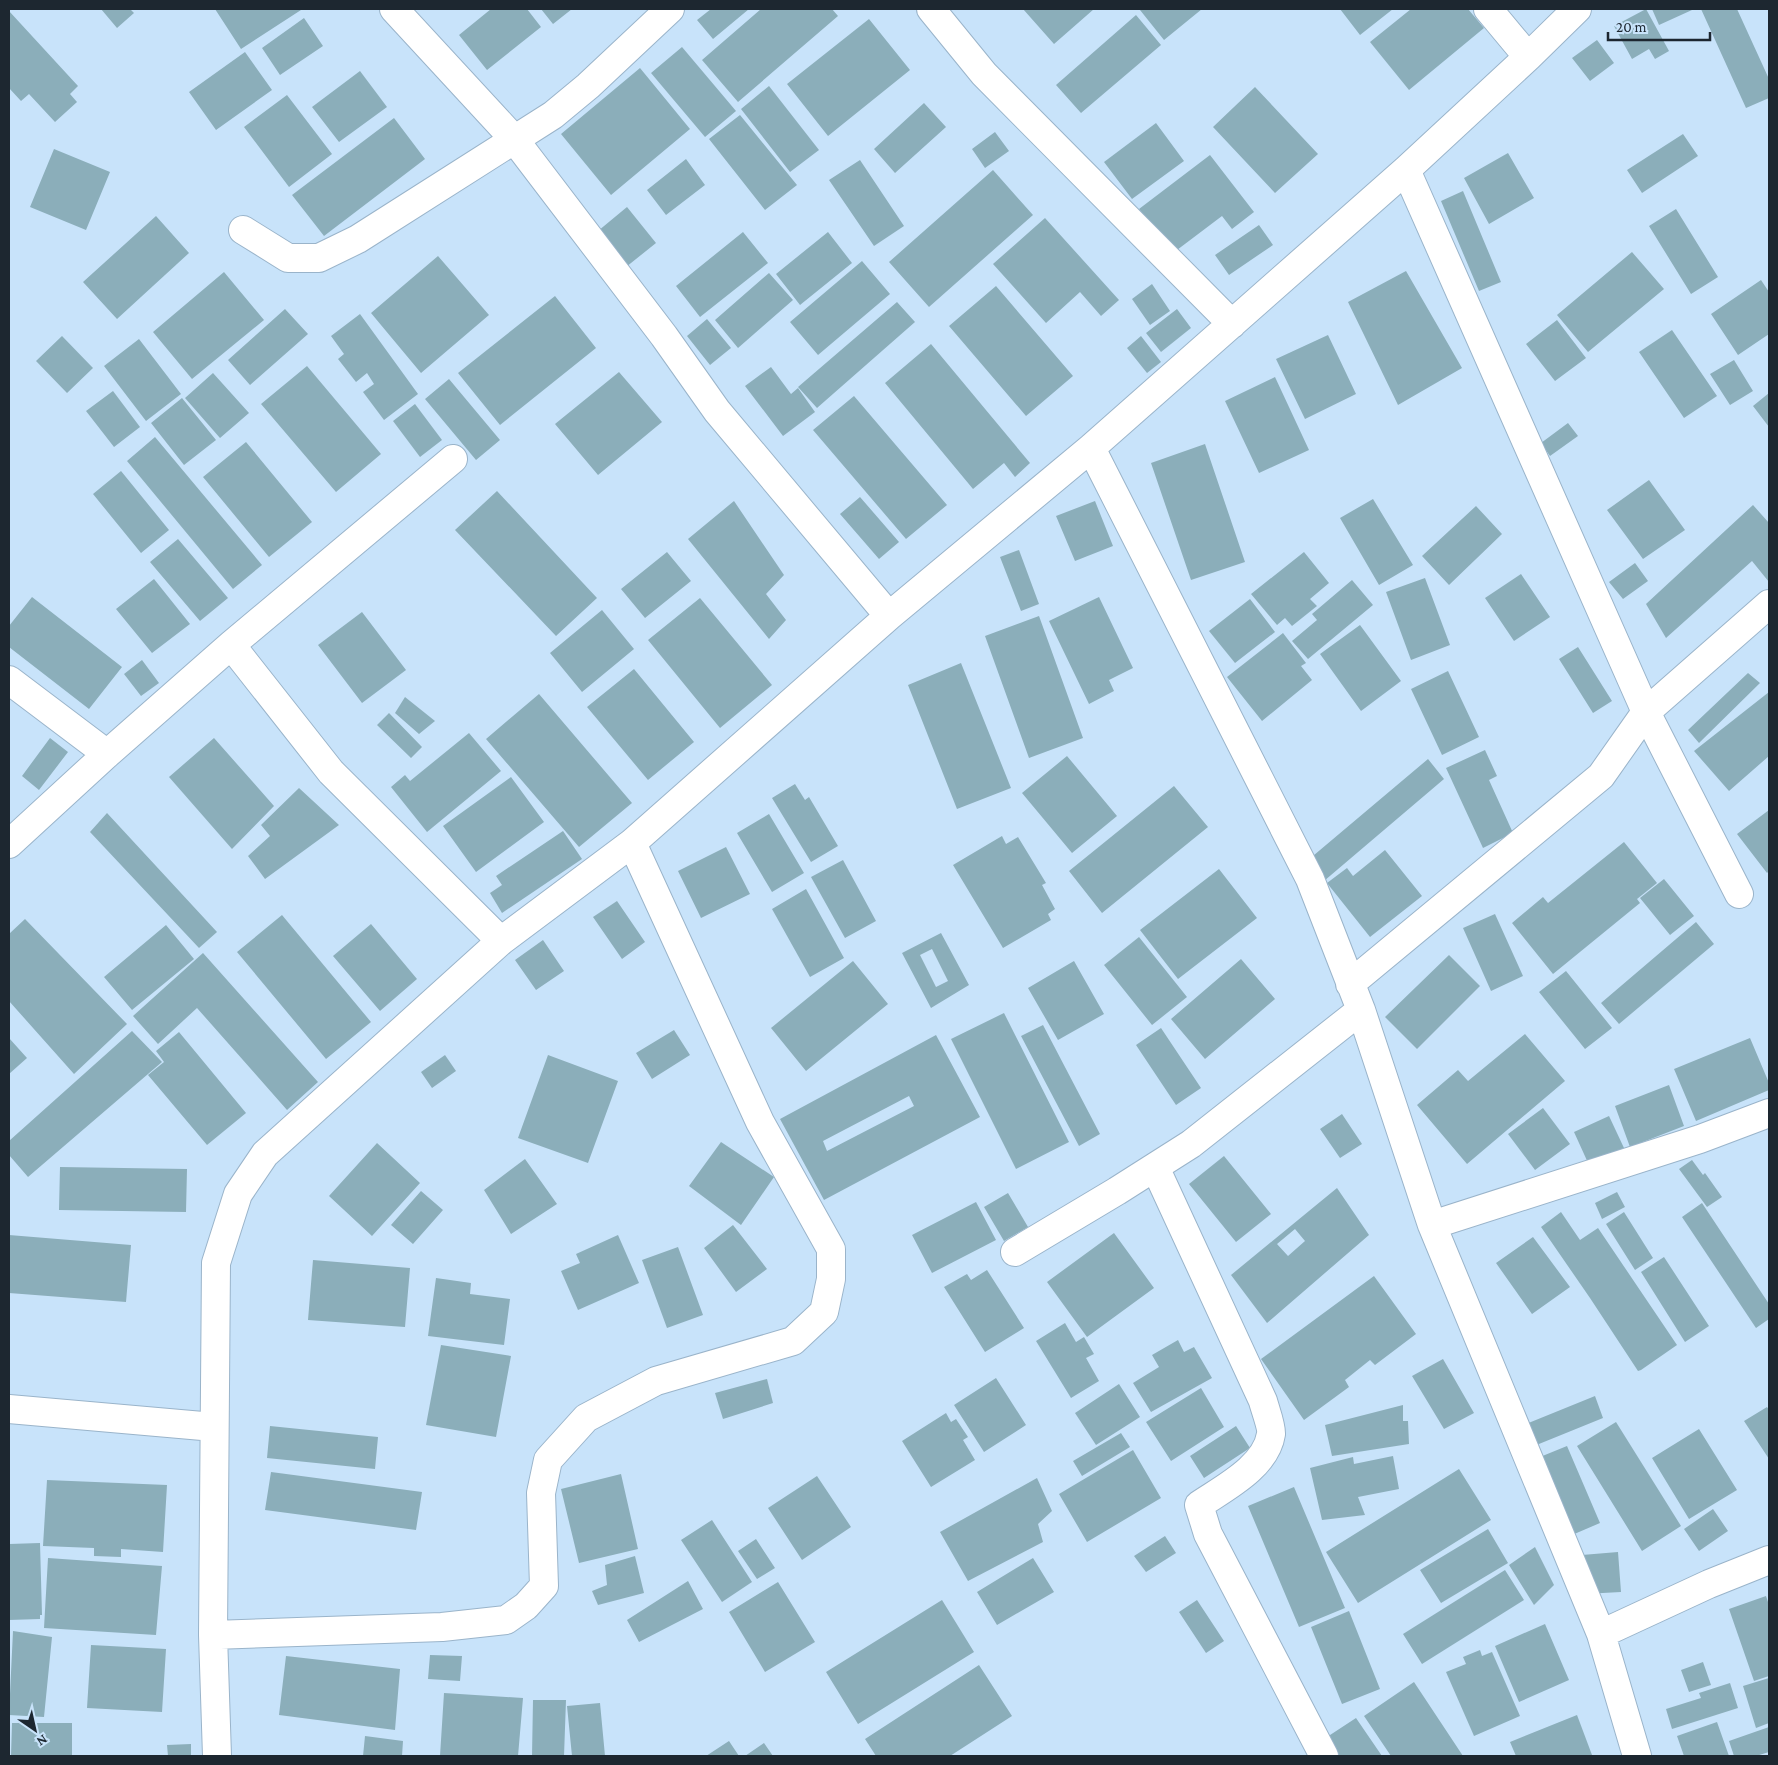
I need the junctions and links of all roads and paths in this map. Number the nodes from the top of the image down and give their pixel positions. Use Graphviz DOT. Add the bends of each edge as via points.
graph roads {
  1 [pos="394,9"];
  2 [pos="670,9"];
  3 [pos="932,9"];
  4 [pos="1488,9"];
  5 [pos="1577,9"];
  6 [pos="1528,57"];
  7 [pos="514,139"];
  8 [pos="1406,170"];
  9 [pos="243,230"];
  10 [pos="1232,324"];
  11 [pos="1091,448"];
  12 [pos="453,460"];
  13 [pos="1769,604"];
  14 [pos="889,616"];
  15 [pos="231,645"];
  16 [pos="9,680"];
  17 [pos="1646,712"];
  18 [pos="107,754"];
  19 [pos="632,842"];
  20 [pos="9,844"];
  21 [pos="1738,894"];
  22 [pos="502,941"];
  23 [pos="1350,984"];
  24 [pos="1361,1010"];
  25 [pos="1769,1113"];
  26 [pos="1155,1167"];
  27 [pos="1432,1225"];
  28 [pos="1015,1252"];
  29 [pos="9,1410"];
  30 [pos="214,1427"];
  31 [pos="1769,1560"];
  32 [pos="1601,1634"];
  33 [pos="213,1635"];
  34 [pos="217,1756"];
  35 [pos="1324,1756"];
  36 [pos="1637,1756"];
  1 -- 7 [label="street"];
  2 -- 7 [label="street" via="588,86 553,115"];
  3 -- 10 [label="street" via="984,74"];
  4 -- 6 [label="street"];
  5 -- 6 [label="street"];
  6 -- 8 [label="street"];
  7 -- 9 [label="street" via="358,240 319,258 288,258"];
  7 -- 14 [label="street" via="717,411"];
  8 -- 10 [label="street"];
  8 -- 17 [label="street"];
  10 -- 11 [label="street"];
  11 -- 14 [label="street"];
  11 -- 23 [label="street" via="1310,879"];
  12 -- 15 [label="street"];
  13 -- 17 [label="street"];
  14 -- 19 [label="street"];
  15 -- 18 [label="street"];
  15 -- 22 [label="street" via="331,772"];
  16 -- 18 [label="street"];
  17 -- 21 [label="street"];
  17 -- 23 [label="street" via="1601,776"];
  18 -- 20 [label="street"];
  19 -- 22 [label="street"];
  19 -- 33 [label="street" via="760,1122 831,1249 831,1279 824,1312 793,1341 656,1381 586,1418 548,1460 541,1493 544,1586 526,1606 506,1620 442,1628"];
  22 -- 30 [label="street" via="265,1154 238,1194 216,1263"];
  23 -- 24 [label="street"];
  24 -- 26 [label="street" via="1191,1144"];
  24 -- 27 [label="street"];
  25 -- 27 [label="street" via="1700,1139"];
  26 -- 28 [label="street"];
  26 -- 35 [label="street" via="1263,1401 1272,1433 1263,1455 1251,1467 1199,1505 1208,1534"];
  27 -- 32 [label="street"];
  29 -- 30 [label="street"];
  30 -- 33 [label="street"];
  31 -- 32 [label="street"];
  32 -- 36 [label="street"];
  33 -- 34 [label="street"];
}
